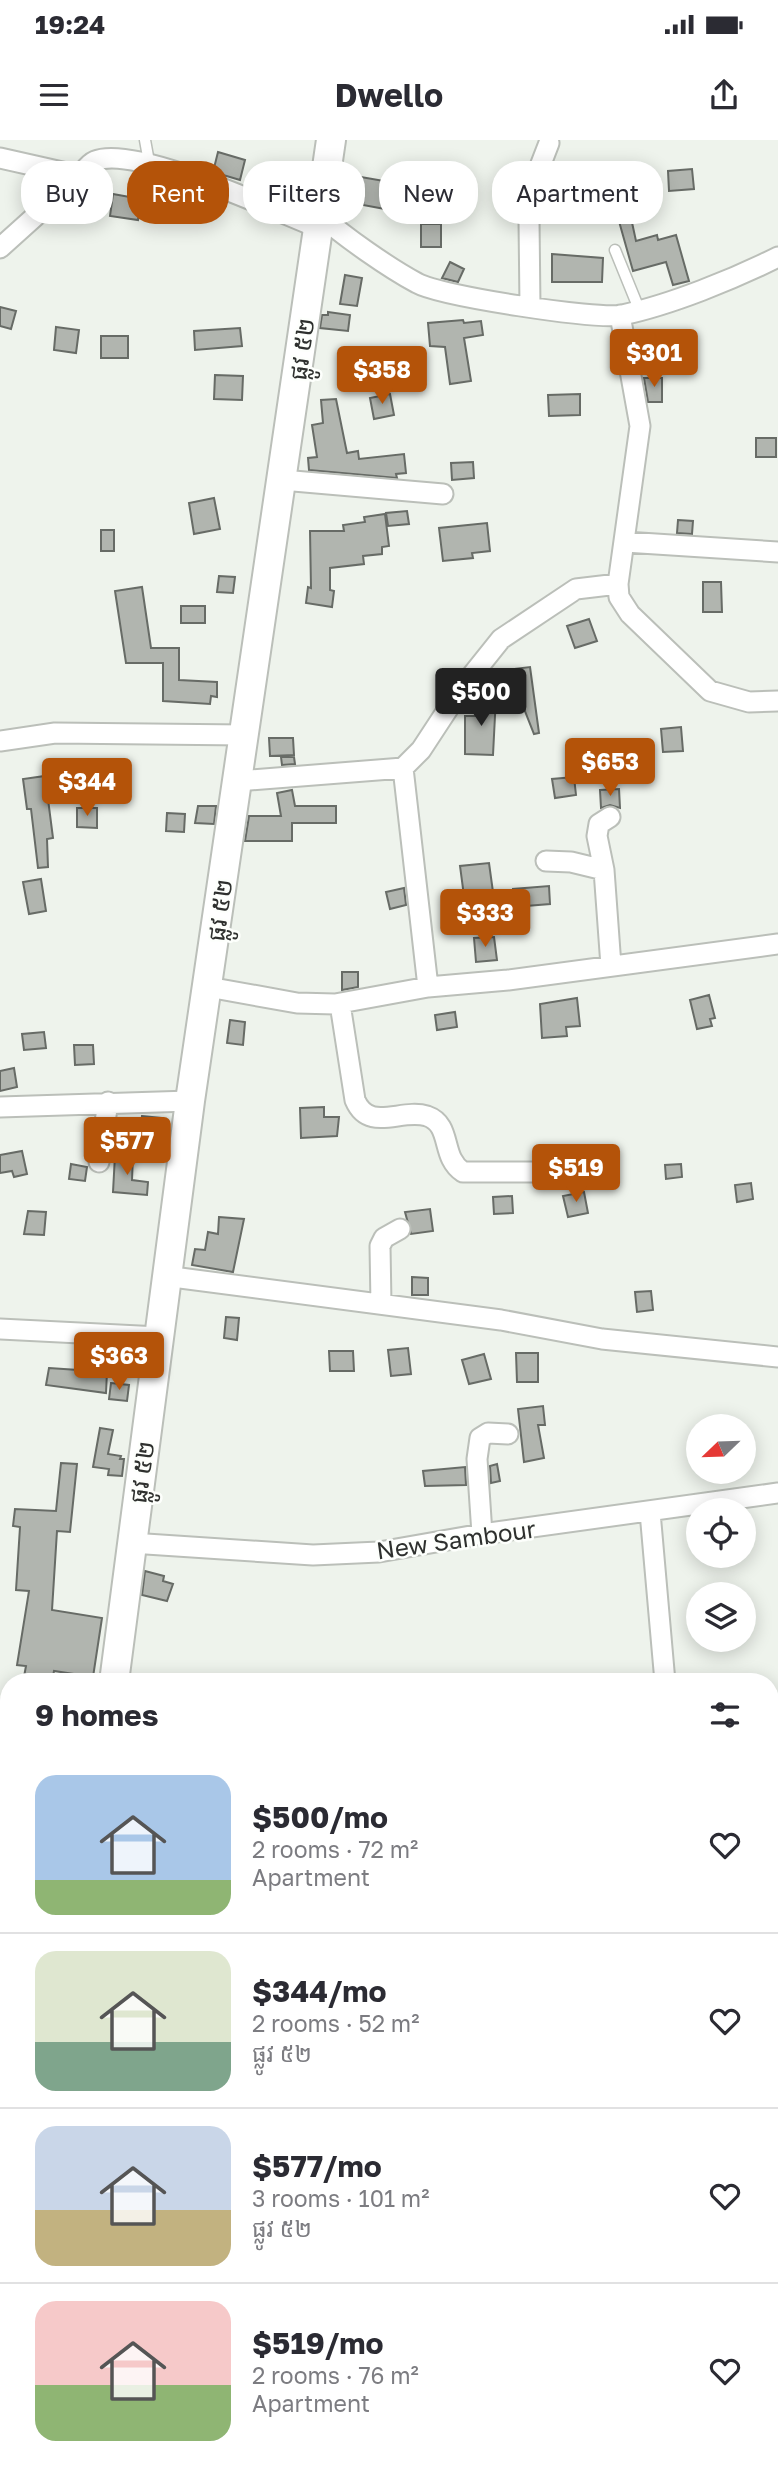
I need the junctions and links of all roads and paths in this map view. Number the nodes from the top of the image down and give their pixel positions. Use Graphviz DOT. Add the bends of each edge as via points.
graph roads {
  1 [pos="145,140"];
  2 [pos="331,140"];
  3 [pos="548,143"];
  4 [pos="0,158"];
  5 [pos="95,161"];
  6 [pos="142,161"];
  7 [pos="149,161"];
  8 [pos="328,161"];
  9 [pos="21,163"];
  10 [pos="27,224"];
  11 [pos="320,224"];
  12 [pos="325,224"];
  13 [pos="0,248"];
  14 [pos="615,250"];
  15 [pos="778,257"];
  16 [pos="530,306"];
  17 [pos="630,312"];
  18 [pos="282,480"];
  19 [pos="443,494"];
  20 [pos="625,542"];
  21 [pos="778,552"];
  22 [pos="618,584"];
  23 [pos="778,701"];
  24 [pos="245,735"];
  25 [pos="0,741"];
  26 [pos="403,768"];
  27 [pos="238,781"];
  28 [pos="610,817"];
  29 [pos="546,861"];
  30 [pos="604,870"];
  31 [pos="778,944"];
  32 [pos="611,966"];
  33 [pos="208,987"];
  34 [pos="428,987"];
  35 [pos="340,1004"];
  36 [pos="190,1101"];
  37 [pos="108,1102"];
  38 [pos="0,1107"];
  39 [pos="99,1162"];
  40 [pos="551,1172"];
  41 [pos="400,1229"];
  42 [pos="165,1276"];
  43 [pos="382,1304"];
  44 [pos="0,1329"];
  45 [pos="159,1337"];
  46 [pos="778,1357"];
  47 [pos="508,1433"];
  48 [pos="778,1493"];
  49 [pos="650,1512"];
  50 [pos="482,1534"];
  51 [pos="131,1544"];
  52 [pos="115,1673"];
  53 [pos="664,1673"];
  1 -- 7 [label="lane"];
  2 -- 8 [label="street, ផ្លូវ ៥២"];
  3 -- 16 [label="street" via="532,187"];
  4 -- 9 [label="street"];
  5 -- 6 [label="street"];
  10 -- 13 [label="street"];
  11 -- 18 [label="street, ផ្លូវ ៥២"];
  12 -- 16 [label="street" via="419,284"];
  14 -- 17 [label="lane"];
  15 -- 17 [label="street" via="737,277"];
  16 -- 17 [label="street"];
  17 -- 20 [label="street" via="640,426"];
  18 -- 19 [label="street"];
  18 -- 24 [label="street, ផ្លូវ ៥២"];
  20 -- 21 [label="street"];
  20 -- 22 [label="street"];
  22 -- 23 [label="street" via="619,597 630,614 710,691 749,702"];
  22 -- 26 [label="street" via="576,589 501,639"];
  24 -- 25 [label="street" via="55,733"];
  24 -- 27 [label="street, ផ្លូវ ៥២"];
  26 -- 27 [label="street"];
  26 -- 34 [label="street"];
  27 -- 33 [label="street, ផ្លូវ ៥២"];
  28 -- 30 [label="street" via="597,828"];
  29 -- 30 [label="street"];
  30 -- 32 [label="street"];
  31 -- 32 [label="street"];
  32 -- 34 [label="street"];
  33 -- 35 [label="street" via="297,1003"];
  33 -- 36 [label="street, ផ្លូវ ៥២"];
  34 -- 35 [label="street"];
  35 -- 40 [label="street" via="355,1100 362,1114 372,1118 426,1116 436,1121 453,1166 463,1172"];
  36 -- 37 [label="street"];
  36 -- 42 [label="street, ផ្លូវ ៥២"];
  37 -- 38 [label="street"];
  37 -- 39 [label="street"];
  41 -- 43 [label="street" via="384,1238 380,1246"];
  42 -- 43 [label="street"];
  42 -- 45 [label="street, ផ្លូវ ៥២"];
  43 -- 46 [label="street" via="602,1339"];
  44 -- 45 [label="street"];
  45 -- 51 [label="street, ផ្លូវ ៥២"];
  47 -- 50 [label="street" via="488,1433 480,1438 477,1469"];
  48 -- 49 [label="street, New Sambour"];
  49 -- 50 [label="street, New Sambour"];
  49 -- 53 [label="street"];
  50 -- 51 [label="street, New Sambour" via="379,1552 313,1555"];
  51 -- 52 [label="street, ផ្លូវ ៥២"];
}
